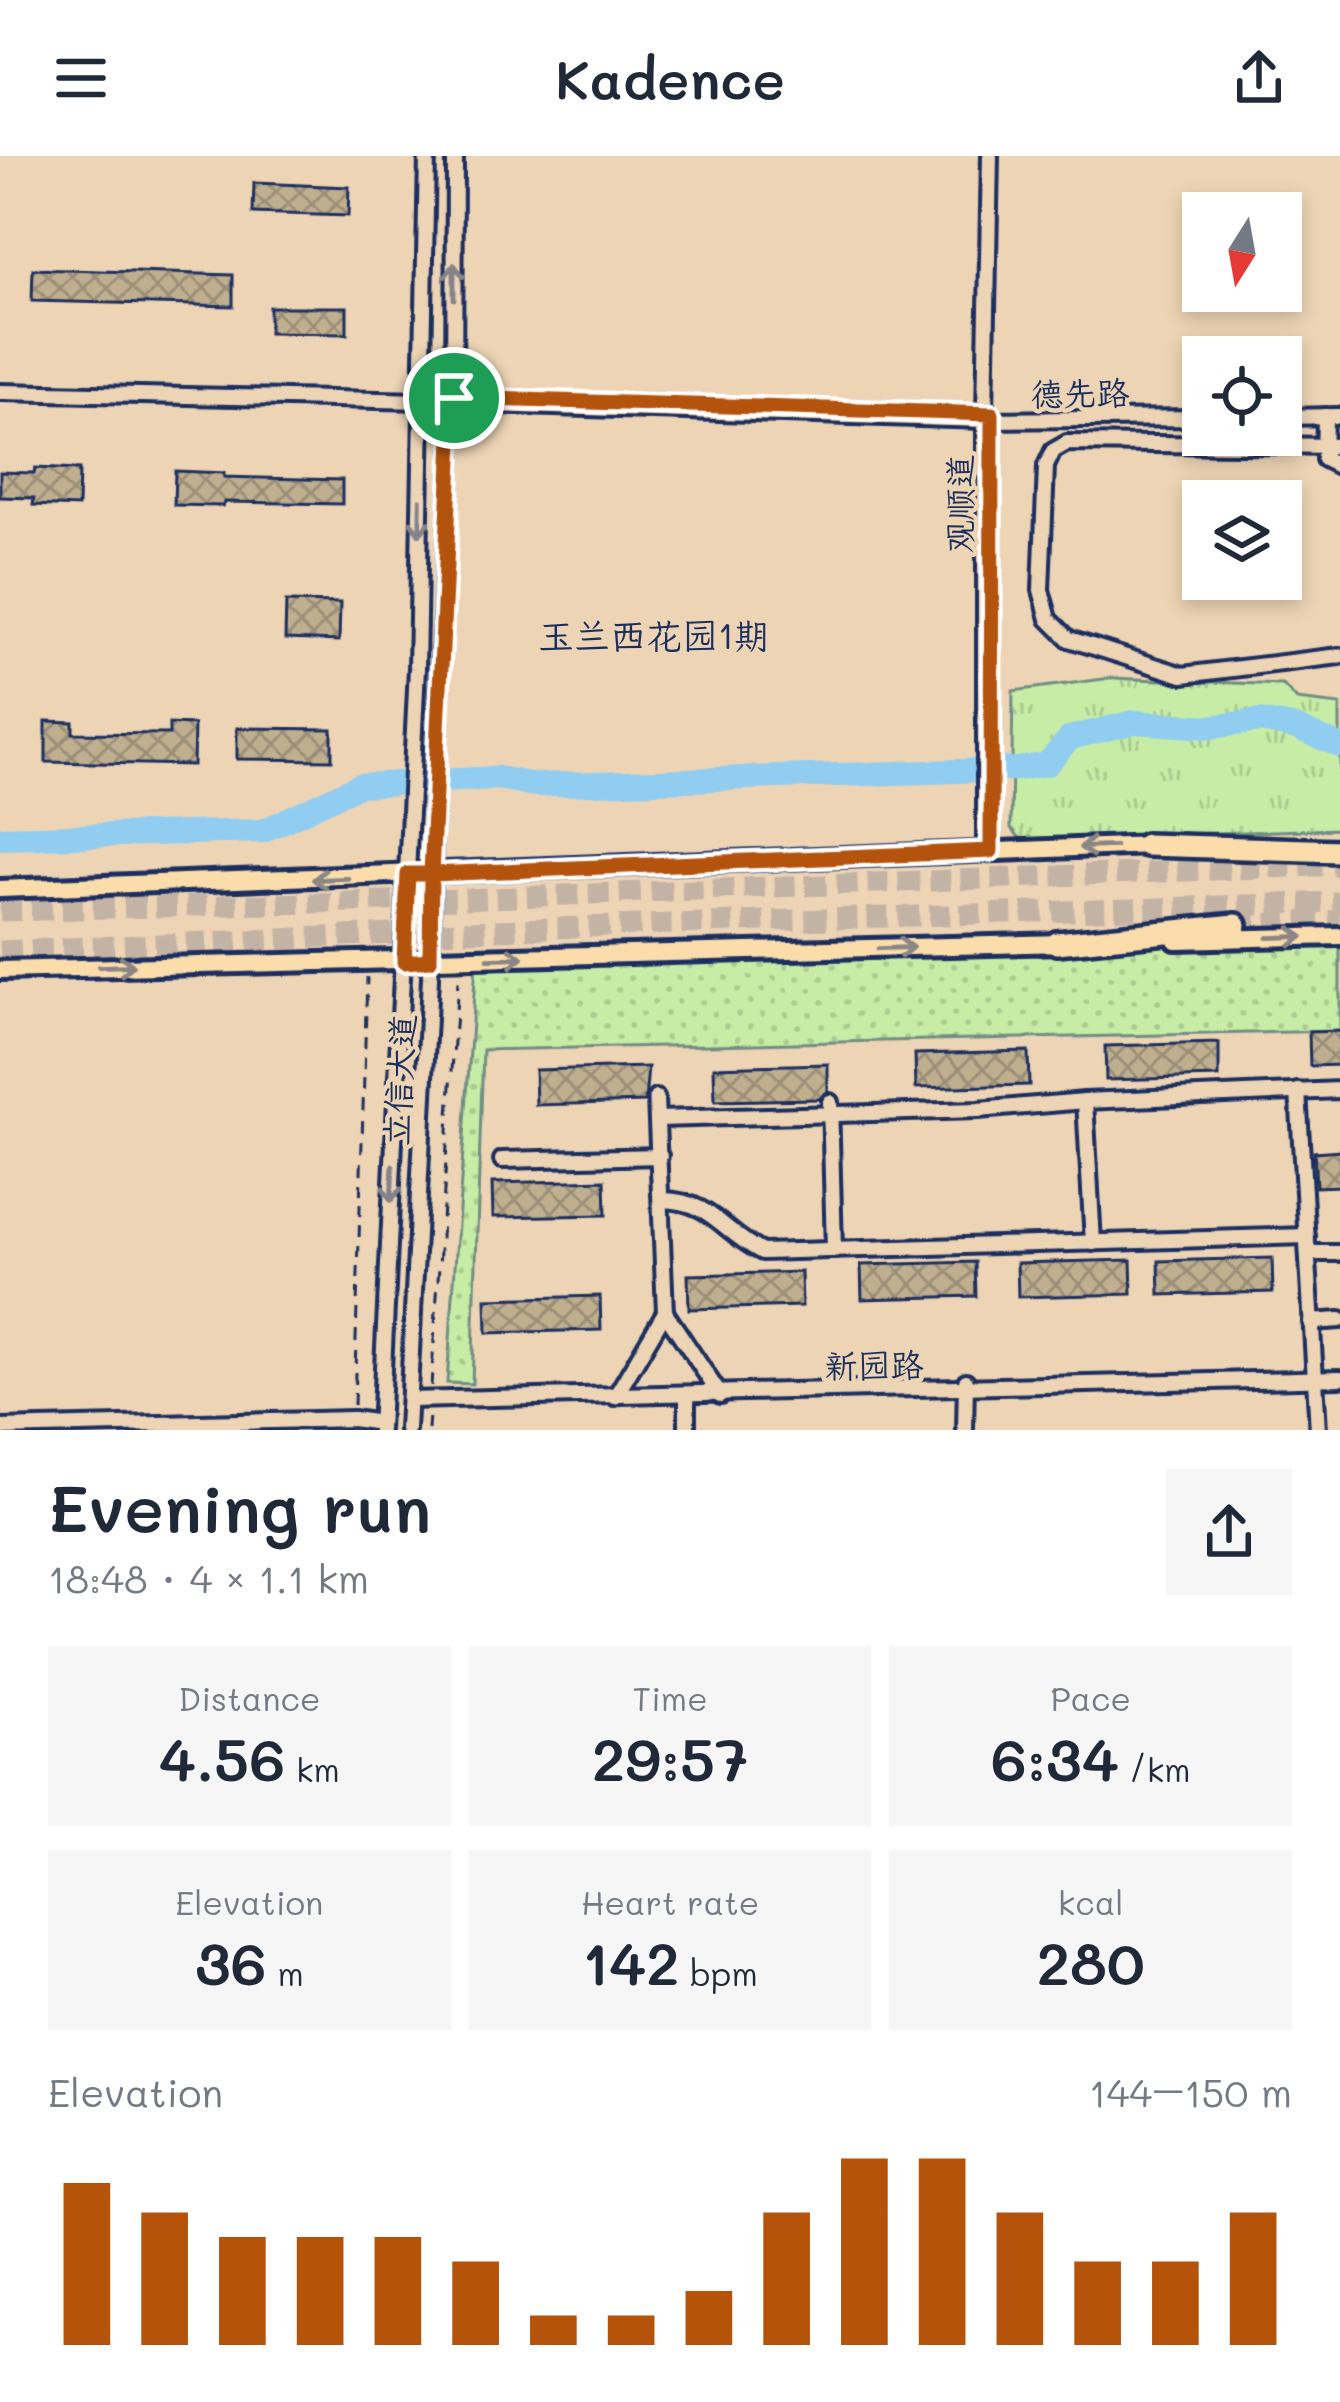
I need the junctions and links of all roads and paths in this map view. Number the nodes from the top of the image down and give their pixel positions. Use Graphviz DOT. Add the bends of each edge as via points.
graph roads {
  1 [pos="427,156"];
  2 [pos="455,156"];
  3 [pos="993,156"];
  4 [pos="0,389"];
  5 [pos="424,398"];
  6 [pos="454,401"];
  7 [pos="1302,414"];
  8 [pos="1335,414"];
  9 [pos="1182,415"];
  10 [pos="989,417"];
  11 [pos="1332,445"];
  12 [pos="1340,467"];
  13 [pos="1340,656"];
  14 [pos="1340,840"];
  15 [pos="1146,845"];
  16 [pos="988,851"];
  17 [pos="1340,851"];
  18 [pos="408,874"];
  19 [pos="431,874"];
  20 [pos="0,890"];
  21 [pos="1236,925"];
  22 [pos="1340,936"];
  23 [pos="1057,944"];
  24 [pos="430,960"];
  25 [pos="404,962"];
  26 [pos="367,969"];
  27 [pos="0,970"];
  28 [pos="458,981"];
  29 [pos="1340,1090"];
  30 [pos="1298,1091"];
  31 [pos="656,1099"];
  32 [pos="1084,1101"];
  33 [pos="830,1109"];
  34 [pos="657,1119"];
  35 [pos="660,1156"];
  36 [pos="502,1160"];
  37 [pos="663,1200"];
  38 [pos="1307,1236"];
  39 [pos="1093,1243"];
  40 [pos="833,1250"];
  41 [pos="1308,1253"];
  42 [pos="1340,1253"];
  43 [pos="665,1312"];
  44 [pos="1340,1320"];
  45 [pos="1311,1322"];
  46 [pos="1340,1375"];
  47 [pos="1313,1376"];
  48 [pos="966,1385"];
  49 [pos="719,1392"];
  50 [pos="616,1395"];
  51 [pos="687,1395"];
  52 [pos="430,1397"];
  53 [pos="409,1398"];
  54 [pos="354,1412"];
  55 [pos="380,1424"];
  56 [pos="0,1425"];
  57 [pos="407,1430"];
  58 [pos="428,1430"];
  59 [pos="687,1430"];
  60 [pos="965,1430"];
  61 [pos="1318,1430"];
  1 -- 5 [label="street, 立信大道"];
  6 -- 2 [label="street, 立信大道, one-way"];
  3 -- 10 [label="street, 观顺道"];
  4 -- 5 [label="street"];
  5 -- 18 [label="street, 立信大道, one-way"];
  6 -- 10 [label="street, 德先路"];
  6 -- 19 [label="street, 立信大道"];
  7 -- 8 [label="street"];
  8 -- 11 [label="street"];
  9 -- 10 [label="street, 德先路"];
  10 -- 16 [label="street, 观顺道"];
  11 -- 12 [label="street" via="1324,458"];
  11 -- 13 [label="street" via="1067,443 1046,466 1041,590 1049,619 1069,639 1183,676"];
  14 -- 15 [label="main road"];
  15 -- 16 [label="main road, one-way"];
  15 -- 17 [label="highway"];
  16 -- 19 [label="main road"];
  18 -- 19 [label="main road"];
  18 -- 20 [label="main road, one-way"];
  18 -- 25 [label="street, 立信大道"];
  19 -- 24 [label="street, 立信大道"];
  21 -- 23 [label="highway"];
  23 -- 22 [label="main road, one-way"];
  24 -- 23 [label="main road, one-way"];
  24 -- 25 [label="main road"];
  24 -- 53 [label="street, 立信大道"];
  27 -- 25 [label="main road, one-way"];
  25 -- 55 [label="street, 立信大道, one-way"];
  26 -- 54 [label="path, 立信大道"];
  28 -- 52 [label="path, 立信大道"];
  29 -- 30 [label="street"];
  30 -- 32 [label="street"];
  30 -- 38 [label="street"];
  31 -- 34 [label="street"];
  32 -- 33 [label="street"];
  32 -- 39 [label="street"];
  33 -- 34 [label="street"];
  33 -- 40 [label="street"];
  34 -- 35 [label="street"];
  35 -- 36 [label="street"];
  35 -- 37 [label="street"];
  37 -- 40 [label="street" via="701,1205 763,1252"];
  37 -- 43 [label="street"];
  38 -- 39 [label="street"];
  38 -- 41 [label="street"];
  39 -- 40 [label="street"];
  41 -- 42 [label="street"];
  41 -- 45 [label="street"];
  43 -- 49 [label="street"];
  43 -- 50 [label="street"];
  44 -- 45 [label="street"];
  45 -- 47 [label="street"];
  46 -- 47 [label="street, 新园路"];
  47 -- 48 [label="street, 新园路"];
  47 -- 61 [label="street"];
  48 -- 49 [label="street, 新园路"];
  48 -- 60 [label="street"];
  49 -- 50 [label="street, 新园路"];
  49 -- 51 [label="street, 新园路"];
  50 -- 51 [label="street, 新园路"];
  50 -- 52 [label="street, 新园路"];
  51 -- 59 [label="street"];
  52 -- 53 [label="street, 新园路"];
  52 -- 58 [label="path, 立信大道"];
  53 -- 57 [label="street, 立信大道"];
  54 -- 55 [label="street"];
  54 -- 56 [label="street"];
  55 -- 56 [label="street" via="353,1418"];
}
